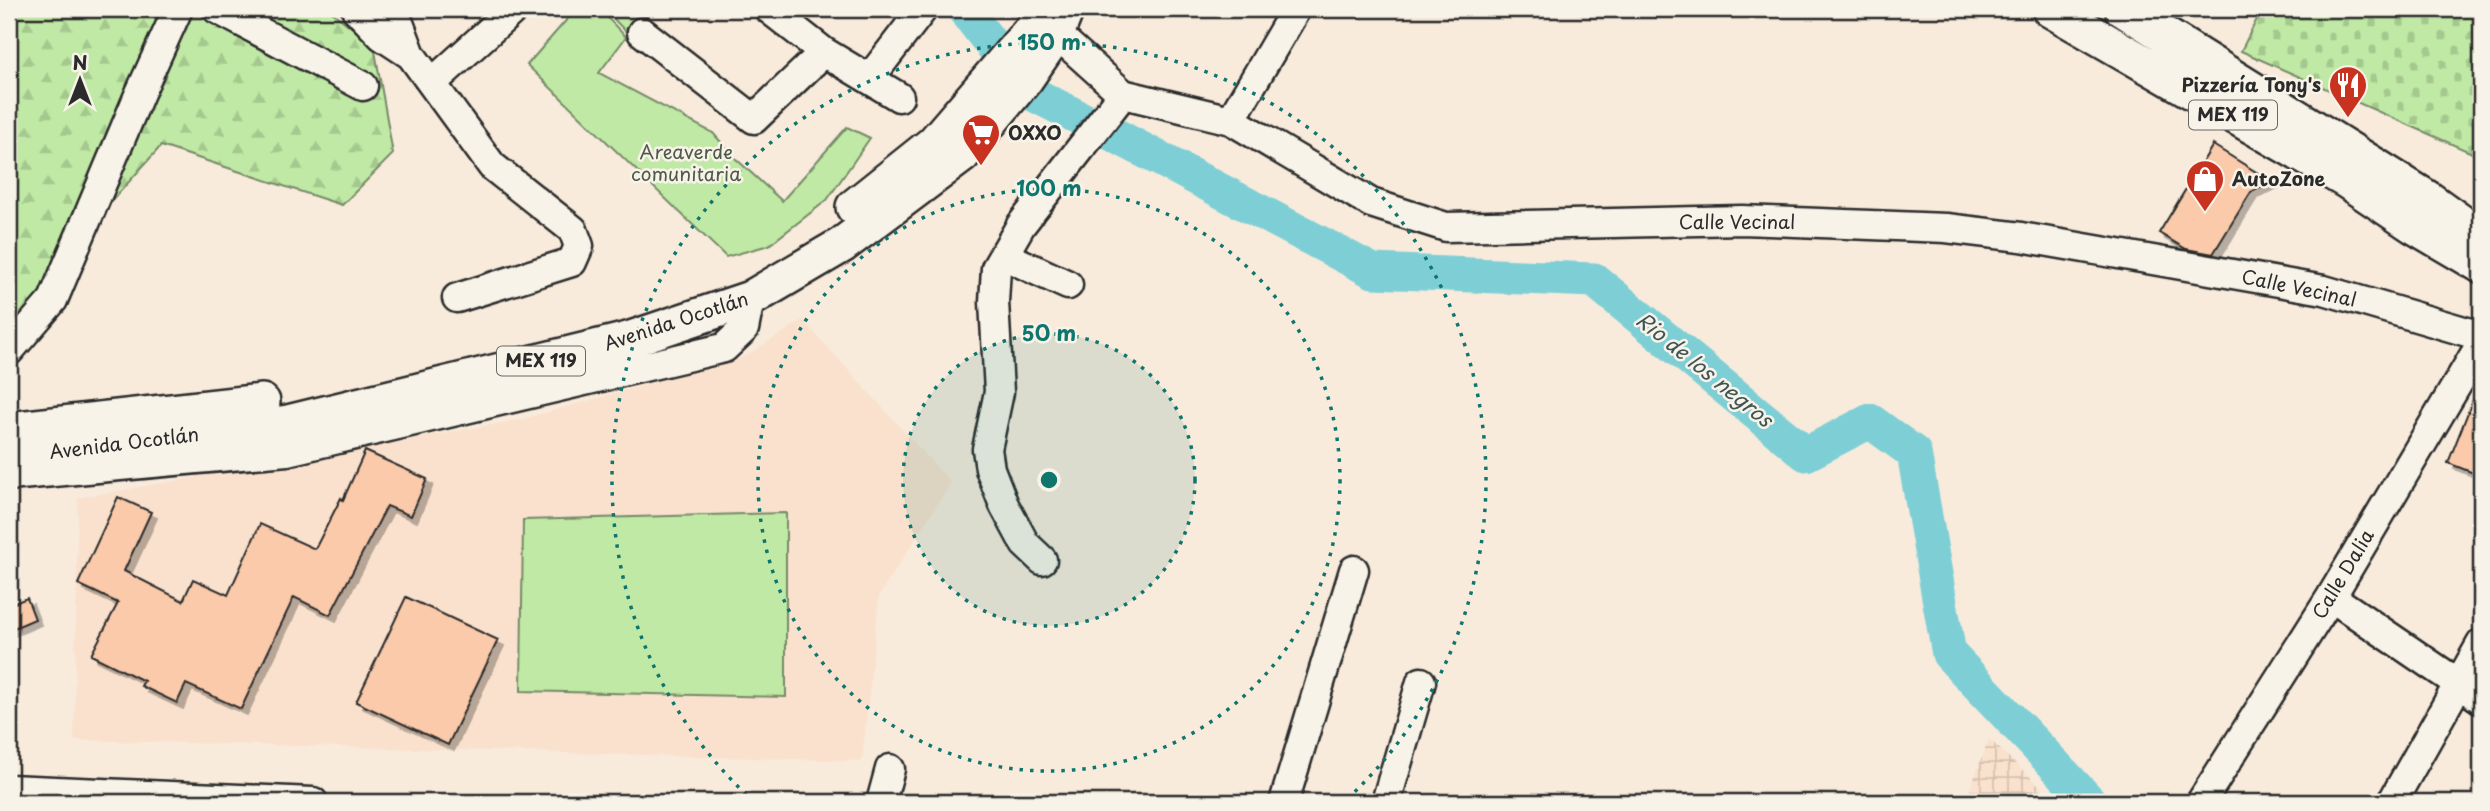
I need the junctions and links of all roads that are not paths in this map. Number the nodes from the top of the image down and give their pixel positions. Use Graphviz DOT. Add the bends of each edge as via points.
graph roads {
  1 [pos="178,9"];
  2 [pos="217,9"];
  3 [pos="356,9"];
  4 [pos="514,9"];
  5 [pos="769,9"];
  6 [pos="923,9"];
  7 [pos="1296,9"];
  8 [pos="2050,9"];
  9 [pos="2123,9"];
  10 [pos="382,18"];
  11 [pos="1051,18"];
  12 [pos="642,32"];
  13 [pos="824,52"];
  14 [pos="869,79"];
  15 [pos="432,83"];
  16 [pos="363,86"];
  17 [pos="995,94"];
  18 [pos="1123,94"];
  19 [pos="900,97"];
  20 [pos="1231,120"];
  21 [pos="2421,212"];
  22 [pos="2481,218"];
  23 [pos="2481,237"];
  24 [pos="1003,255"];
  25 [pos="2481,265"];
  26 [pos="2481,284"];
  27 [pos="1068,285"];
  28 [pos="457,298"];
  29 [pos="750,299"];
  30 [pos="2481,336"];
  31 [pos="2481,344"];
  32 [pos="9,351"];
  33 [pos="9,430"];
  34 [pos="9,456"];
  35 [pos="9,476"];
  36 [pos="1042,560"];
  37 [pos="1354,570"];
  38 [pos="2330,597"];
  39 [pos="2481,643"];
  40 [pos="1421,682"];
  41 [pos="2470,692"];
  42 [pos="890,769"];
  43 [pos="9,789"];
  44 [pos="313,802"];
  45 [pos="881,802"];
  46 [pos="1284,802"];
  47 [pos="1386,802"];
  48 [pos="2201,802"];
  49 [pos="2392,802"];
  1 -- 32 [label="street" via="53,300"];
  2 -- 16 [label="street"];
  3 -- 10 [label="street"];
  4 -- 15 [label="street"];
  5 -- 13 [label="street"];
  6 -- 14 [label="street"];
  7 -- 20 [label="street"];
  8 -- 21 [label="main road, MEX 119" via="2346,180"];
  9 -- 21 [label="main road, MEX 119"];
  10 -- 15 [label="street"];
  11 -- 17 [label="main road, Avenida Ocotlán / MEX 119"];
  11 -- 18 [label="street, Calle Vecinal"];
  12 -- 13 [label="street" via="754,119"];
  13 -- 14 [label="street"];
  14 -- 19 [label="street"];
  15 -- 28 [label="street" via="492,166 573,230 579,246 572,262"];
  17 -- 29 [label="main road, Avenida Ocotlán / MEX 119" via="962,155 842,245"];
  17 -- 33 [label="main road, Avenida Ocotlán / MEX 119" via="818,236 754,274 622,320 282,400"];
  18 -- 20 [label="street, Calle Vecinal"];
  18 -- 24 [label="street"];
  20 -- 30 [label="street, Calle Vecinal" via="1371,202 1446,227 1742,220 1946,228 2324,290"];
  21 -- 22 [label="main road"];
  21 -- 23 [label="main road"];
  21 -- 25 [label="main road"];
  21 -- 26 [label="main road" via="2454,267"];
  24 -- 27 [label="street"];
  24 -- 36 [label="street" via="996,268 994,302 999,392 987,449 1004,505 1025,544"];
  29 -- 34 [label="main road, Avenida Ocotlán / MEX 119" via="628,340 288,423"];
  29 -- 35 [label="street" via="744,330 724,348 287,451"];
  31 -- 38 [label="street, Calle Dalia"];
  37 -- 46 [label="street"];
  38 -- 41 [label="street"];
  38 -- 48 [label="street, Calle Dalia"];
  39 -- 41 [label="street"];
  40 -- 47 [label="street"];
  41 -- 49 [label="street"];
  42 -- 45 [label="street"];
  43 -- 44 [label="street"];
}
